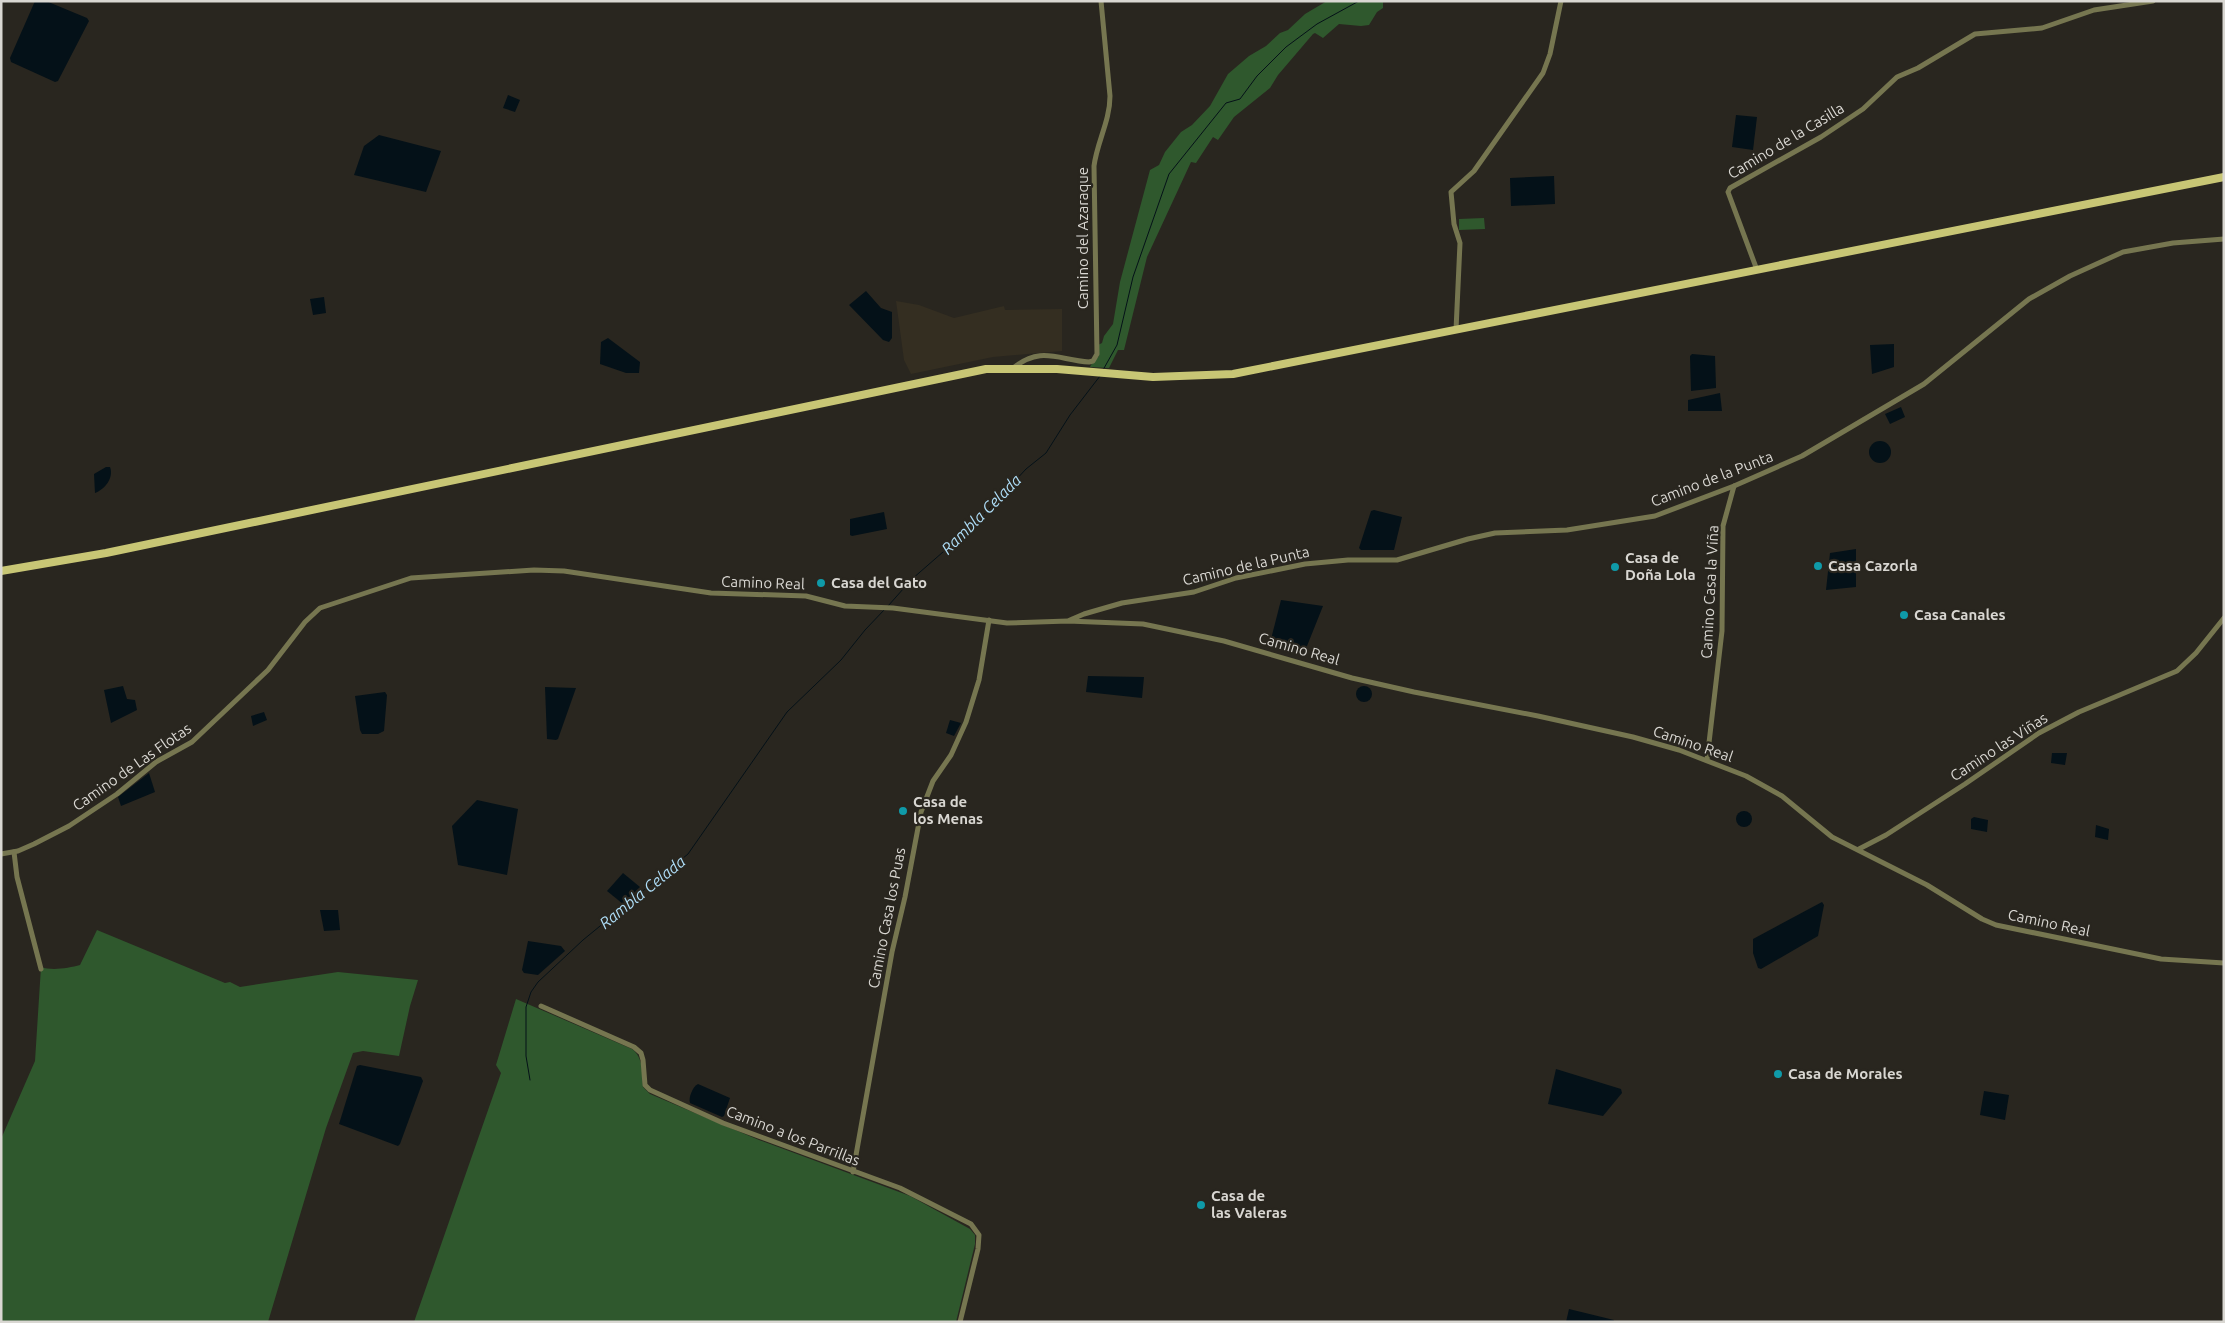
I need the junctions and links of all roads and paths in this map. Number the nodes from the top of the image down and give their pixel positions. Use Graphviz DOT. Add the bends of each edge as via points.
graph roads {
  1 [pos="1101,1"];
  2 [pos="1561,1"];
  3 [pos="2153,1"];
  4 [pos="2224,178"];
  5 [pos="2224,239"];
  6 [pos="1757,270"];
  7 [pos="1456,330"];
  8 [pos="1012,368"];
  9 [pos="1734,486"];
  10 [pos="1,571"];
  11 [pos="320,608"];
  12 [pos="2224,618"];
  13 [pos="989,620"];
  14 [pos="1068,621"];
  15 [pos="1707,760"];
  16 [pos="1859,849"];
  17 [pos="14,852"];
  18 [pos="1,854"];
  19 [pos="2224,962"];
  20 [pos="41,969"];
  21 [pos="541,1006"];
  22 [pos="853,1172"];
  23 [pos="960,1322"];
  1 -- 8 [label="street, Camino del Azaraque" via="1110,111 1096,150 1094,166 1097,354 1089,362 1062,356 1034,357"];
  2 -- 7 [label="street" via="1543,73 1474,171 1451,192 1454,224 1460,243"];
  3 -- 6 [label="street, Camino de la Casilla" via="2094,10 2042,28 1975,34 1897,77 1863,109 1816,141 1730,188 1728,192"];
  4 -- 6 [label="main road"];
  5 -- 9 [label="street, Camino de la Punta" via="2172,243 2124,252 2070,276 2029,299 1942,370 1904,396 1802,456"];
  6 -- 7 [label="main road"];
  7 -- 8 [label="main road" via="1233,374 1153,377"];
  8 -- 10 [label="main road" via="935,378 106,553"];
  9 -- 14 [label="street, Camino de la Punta" via="1655,516 1567,530 1496,533 1468,538 1397,560 1305,564 1236,578 1194,592 1122,603"];
  9 -- 15 [label="street, Camino Casa la Viña" via="1723,526 1722,631"];
  11 -- 13 [label="street, Camino Real" via="411,578 534,570 564,571 712,593 790,594 845,606 893,608"];
  11 -- 17 [label="street, Camino de Las Flotas" via="268,670 192,742 159,760 69,826"];
  12 -- 16 [label="street, Camino las Viñas" via="2177,671 2079,712 2039,733 1902,826"];
  13 -- 14 [label="street, Camino Real" via="1007,623"];
  13 -- 22 [label="street, Camino Casa los Puas" via="979,680 966,722 951,754 933,781 921,812 892,952"];
  14 -- 15 [label="street, Camino Real" via="1143,624 1181,631 1397,688 1633,737"];
  15 -- 16 [label="street, Camino Real" via="1782,796 1832,837"];
  16 -- 19 [label="street, Camino Real" via="1996,925 2174,961"];
  17 -- 18 [label="street, Camino de Las Flotas"];
  17 -- 20 [label="street" via="17,877"];
  21 -- 22 [label="street, Camino a los Parrillas" via="634,1046 641,1053 645,1085 650,1090 723,1123"];
  22 -- 23 [label="street, Camino a los Parrillas" via="926,1200 977,1230 978,1248"];
}
